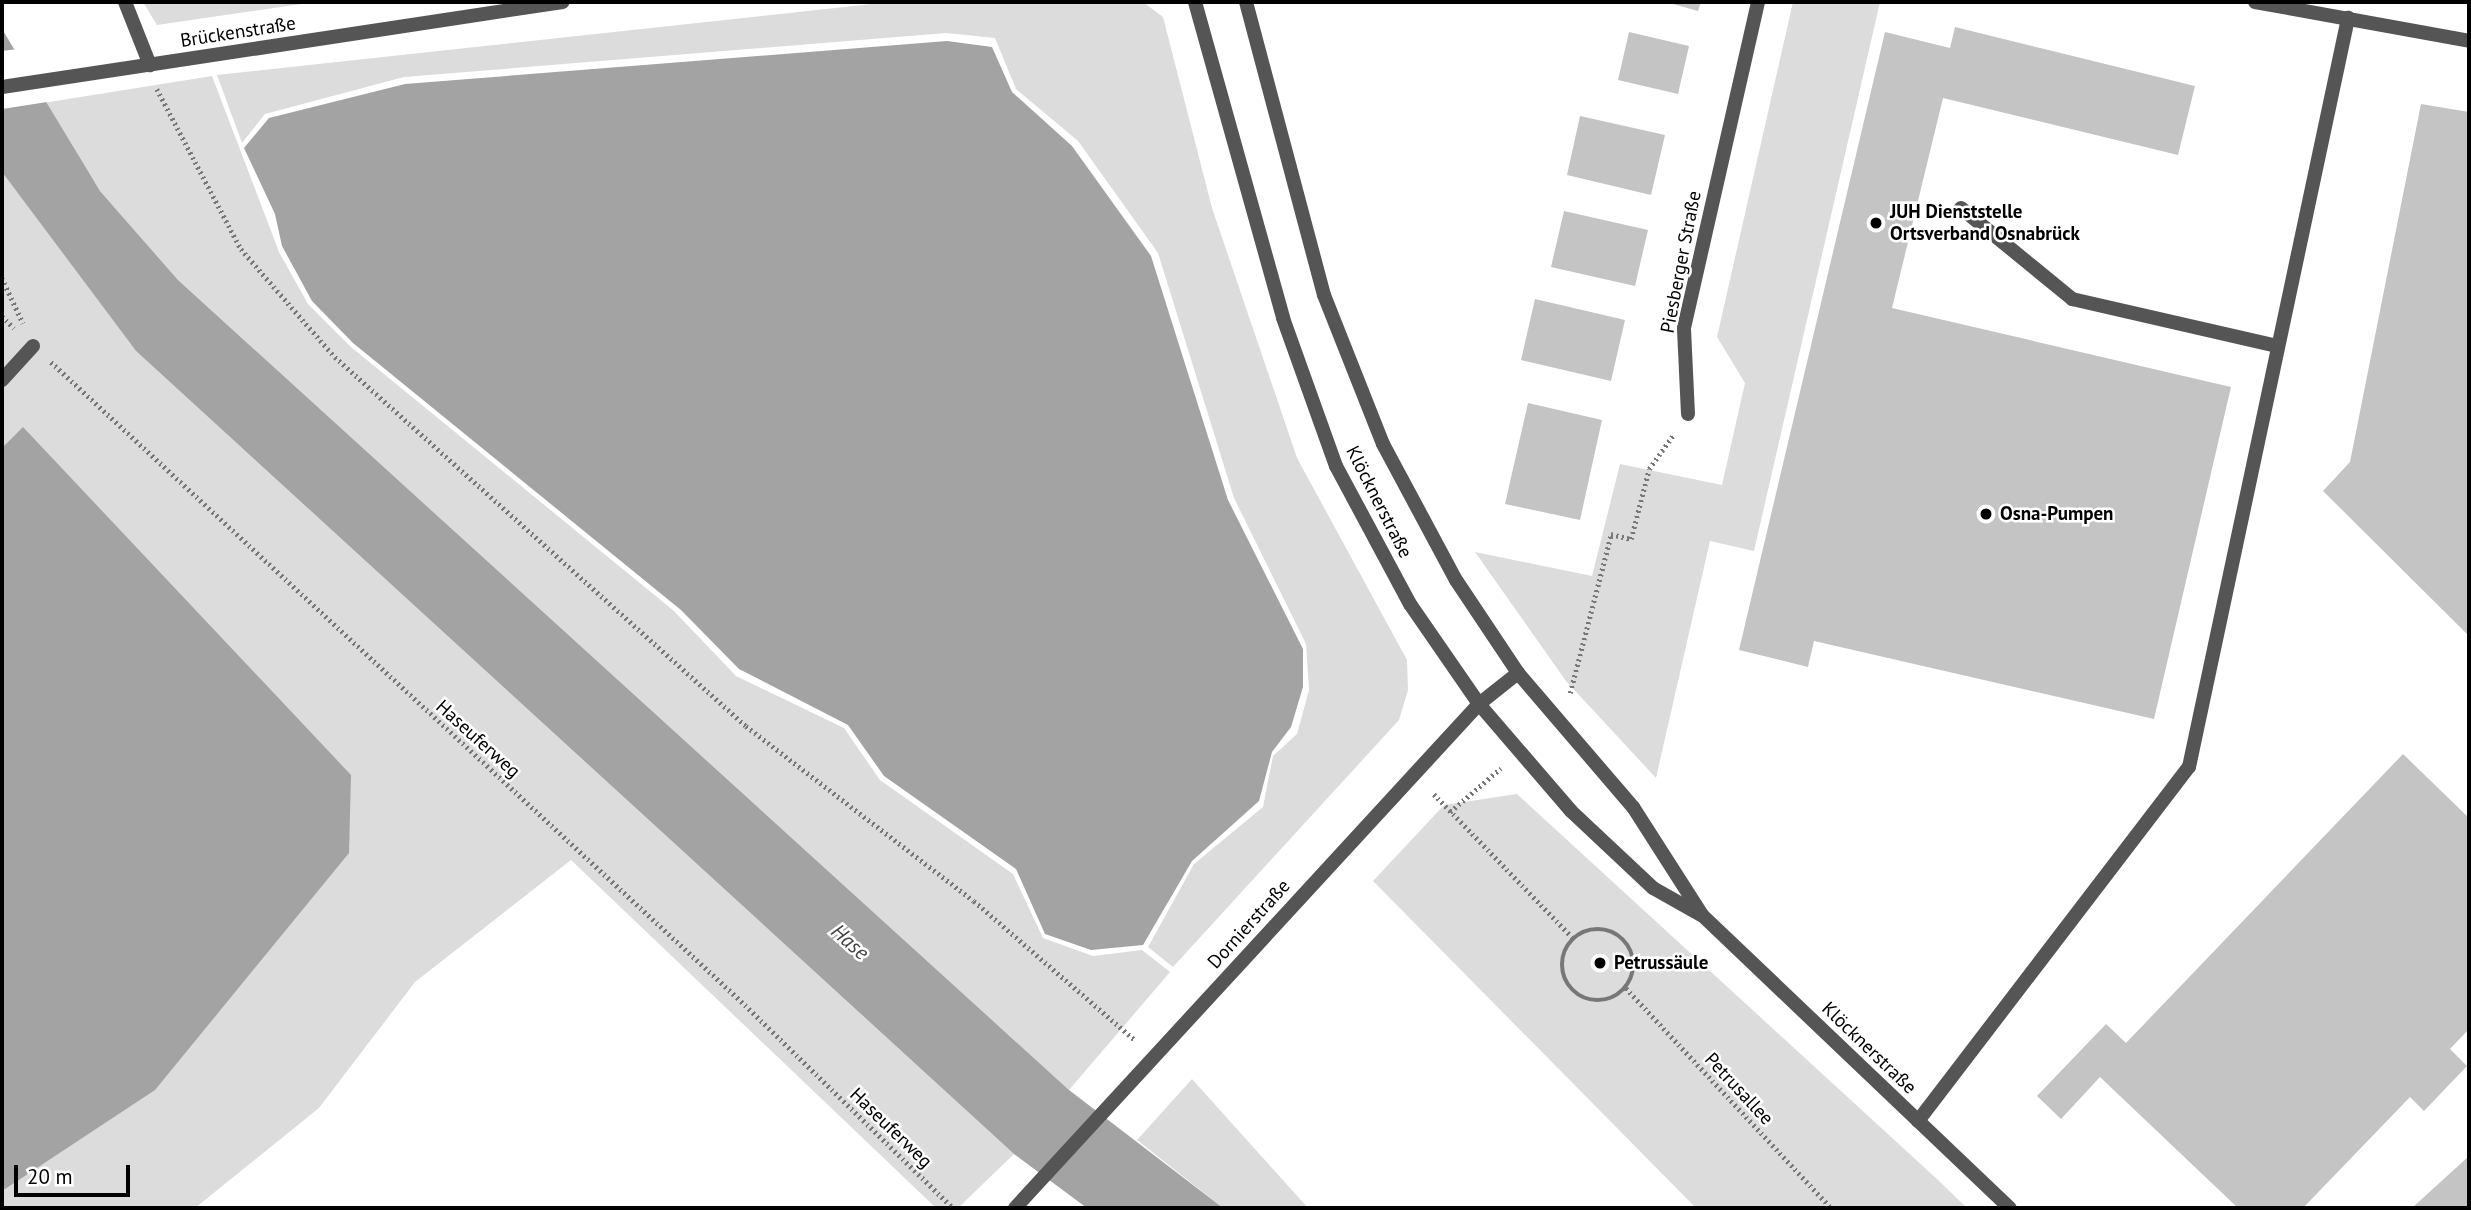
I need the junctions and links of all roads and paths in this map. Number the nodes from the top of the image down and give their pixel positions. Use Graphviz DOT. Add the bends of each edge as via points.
graph roads {
  1 [pos="125,2"];
  2 [pos="563,2"];
  3 [pos="1195,2"];
  4 [pos="1246,2"];
  5 [pos="1758,2"];
  6 [pos="2255,2"];
  7 [pos="2348,18"];
  8 [pos="2469,41"];
  9 [pos="150,65"];
  10 [pos="2,87"];
  11 [pos="1961,208"];
  12 [pos="2,278"];
  13 [pos="33,346"];
  14 [pos="2278,346"];
  15 [pos="2,380"];
  16 [pos="1688,414"];
  17 [pos="1518,673"];
  18 [pos="1569,699"];
  19 [pos="1479,704"];
  20 [pos="1415,775"];
  21 [pos="1702,915"];
  22 [pos="1574,939"];
  23 [pos="1626,988"];
  24 [pos="1154,1057"];
  25 [pos="1918,1121"];
  26 [pos="953,1208"];
  27 [pos="1015,1208"];
  28 [pos="1831,1208"];
  29 [pos="2010,1208"];
  1 -- 9 [label="street"];
  2 -- 9 [label="street, Brückenstraße"];
  3 -- 19 [label="street, Klöcknerstraße" via="1247,201 1336,466 1410,604"];
  4 -- 17 [label="street, Klöcknerstraße" via="1324,295 1383,444 1456,580"];
  5 -- 16 [label="street, Piesberger Straße" via="1684,328"];
  6 -- 7 [label="street"];
  7 -- 8 [label="street"];
  7 -- 14 [label="street"];
  9 -- 10 [label="street, Brückenstraße"];
  9 -- 24 [label="path" via="207,195 241,249 335,357 746,726 974,901"];
  11 -- 14 [label="street" via="2072,299"];
  12 -- 13 [label="path, Haseuferweg"];
  13 -- 15 [label="street"];
  13 -- 26 [label="path, Haseuferweg" via="741,1001"];
  14 -- 25 [label="street" via="2189,767"];
  16 -- 18 [label="path" via="1649,469 1631,539 1611,534"];
  17 -- 19 [label="street, Dornierstraße"];
  17 -- 21 [label="street, Klöcknerstraße" via="1633,807"];
  19 -- 20 [label="street, Dornierstraße"];
  19 -- 21 [label="street, Klöcknerstraße" via="1570,811 1653,888"];
  20 -- 22 [label="path"];
  20 -- 24 [label="street, Dornierstraße"];
  21 -- 25 [label="street, Klöcknerstraße"];
  22 -- 23 [label="path" via="1603,930 1626,943 1634,961"];
  22 -- 23 [label="path" via="1563,972 1578,995 1600,1001"];
  23 -- 28 [label="path, Petrusallee"];
  24 -- 27 [label="street, Dornierstraße"];
  25 -- 29 [label="street, Klöcknerstraße"];
}
